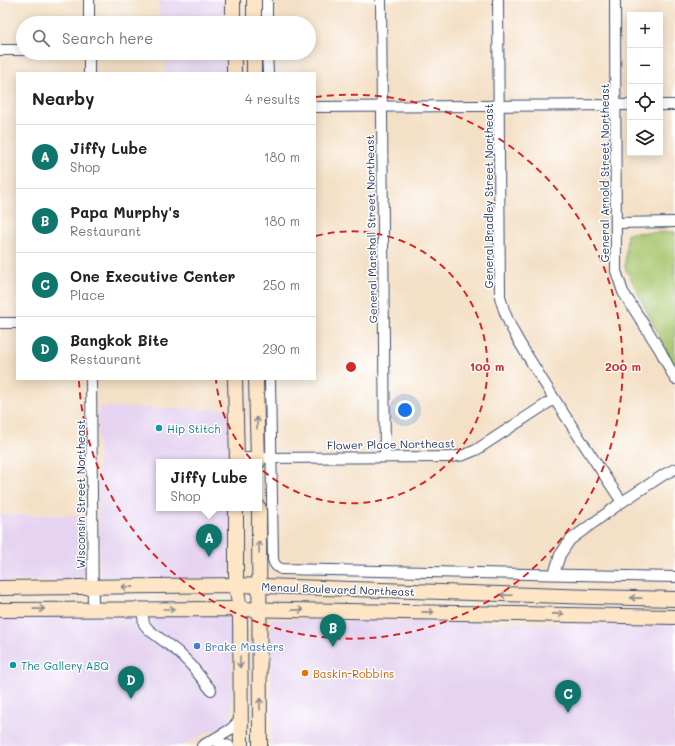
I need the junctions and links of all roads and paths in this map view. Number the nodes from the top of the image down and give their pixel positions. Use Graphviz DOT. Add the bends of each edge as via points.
graph roads {
  1 [pos="89,0"];
  2 [pos="233,0"];
  3 [pos="254,0"];
  4 [pos="267,0"];
  5 [pos="382,0"];
  6 [pos="498,0"];
  7 [pos="615,0"];
  8 [pos="89,16"];
  9 [pos="234,16"];
  10 [pos="254,16"];
  11 [pos="267,16"];
  12 [pos="0,50"];
  13 [pos="16,50"];
  14 [pos="89,60"];
  15 [pos="234,60"];
  16 [pos="254,60"];
  17 [pos="268,60"];
  18 [pos="89,72"];
  19 [pos="234,72"];
  20 [pos="254,72"];
  21 [pos="268,72"];
  22 [pos="615,105"];
  23 [pos="627,105"];
  24 [pos="663,105"];
  25 [pos="675,105"];
  26 [pos="500,106"];
  27 [pos="316,107"];
  28 [pos="382,107"];
  29 [pos="675,222"];
  30 [pos="616,223"];
  31 [pos="0,323"];
  32 [pos="16,323"];
  33 [pos="675,379"];
  34 [pos="91,380"];
  35 [pos="235,380"];
  36 [pos="256,380"];
  37 [pos="270,380"];
  38 [pos="554,399"];
  39 [pos="385,457"];
  40 [pos="237,459"];
  41 [pos="262,459"];
  42 [pos="675,469"];
  43 [pos="622,502"];
  44 [pos="236,511"];
  45 [pos="259,511"];
  46 [pos="554,574"];
  47 [pos="675,577"];
  48 [pos="236,585"];
  49 [pos="259,586"];
  50 [pos="0,588"];
  51 [pos="92,588"];
  52 [pos="675,599"];
  53 [pos="240,608"];
  54 [pos="93,609"];
  55 [pos="142,609"];
  56 [pos="259,609"];
  57 [pos="0,610"];
  58 [pos="675,617"];
  59 [pos="211,690"];
  60 [pos="241,719"];
  61 [pos="213,740"];
  62 [pos="202,746"];
  63 [pos="229,746"];
  64 [pos="241,746"];
  65 [pos="260,746"];
  1 -- 8 [label="street"];
  2 -- 9 [label="main road"];
  3 -- 10 [label="main road"];
  4 -- 11 [label="street"];
  5 -- 28 [label="street, General Marshall Street Northeast"];
  6 -- 26 [label="street, General Bradley Street Northeast"];
  7 -- 22 [label="street, General Arnold Street Northeast"];
  12 -- 13 [label="street"];
  14 -- 18 [label="street"];
  15 -- 19 [label="main road"];
  16 -- 20 [label="main road"];
  17 -- 21 [label="street"];
  22 -- 23 [label="street"];
  22 -- 26 [label="street"];
  22 -- 30 [label="street, General Arnold Street Northeast"];
  24 -- 25 [label="street"];
  26 -- 28 [label="street"];
  26 -- 38 [label="street, General Bradley Street Northeast" via="500,296 512,330"];
  27 -- 28 [label="street"];
  28 -- 39 [label="street, General Marshall Street Northeast"];
  29 -- 30 [label="street"];
  30 -- 33 [label="street, General Arnold Street Northeast" via="616,271 623,292 660,350"];
  31 -- 32 [label="street"];
  34 -- 51 [label="street, Wisconsin Street Northeast"];
  35 -- 40 [label="main road"];
  41 -- 36 [label="main road, one-way"];
  37 -- 41 [label="street"];
  38 -- 39 [label="street, Flower Place Northeast" via="476,450 464,455"];
  38 -- 43 [label="street, General Bradley Street Northeast"];
  39 -- 41 [label="street, Flower Place Northeast"];
  41 -- 46 [label="street" via="273,559 274,564 282,570"];
  42 -- 43 [label="street"];
  43 -- 46 [label="street" via="570,540 560,555"];
  44 -- 48 [label="main road"];
  49 -- 45 [label="main road, one-way"];
  46 -- 47 [label="street"];
  48 -- 49 [label="main road, Menaul Boulevard Northeast"];
  48 -- 51 [label="main road, Menaul Boulevard Northeast, one-way"];
  48 -- 53 [label="main road"];
  52 -- 49 [label="main road, Menaul Boulevard Northeast, one-way"];
  49 -- 56 [label="main road"];
  50 -- 51 [label="main road, Menaul Boulevard Northeast"];
  51 -- 54 [label="street, Wisconsin Street Northeast"];
  55 -- 53 [label="main road, Menaul Boulevard Northeast, one-way"];
  53 -- 56 [label="main road, Menaul Boulevard Northeast"];
  53 -- 60 [label="main road, one-way"];
  54 -- 55 [label="main road, Menaul Boulevard Northeast"];
  57 -- 54 [label="main road, Menaul Boulevard Northeast, one-way"];
  55 -- 59 [label="street" via="144,624 148,630 178,652"];
  56 -- 58 [label="main road, Menaul Boulevard Northeast, one-way"];
  65 -- 56 [label="main road, one-way"];
  60 -- 61 [label="street" via="231,730"];
  60 -- 64 [label="main road"];
  61 -- 62 [label="street"];
  61 -- 63 [label="street"];
}
